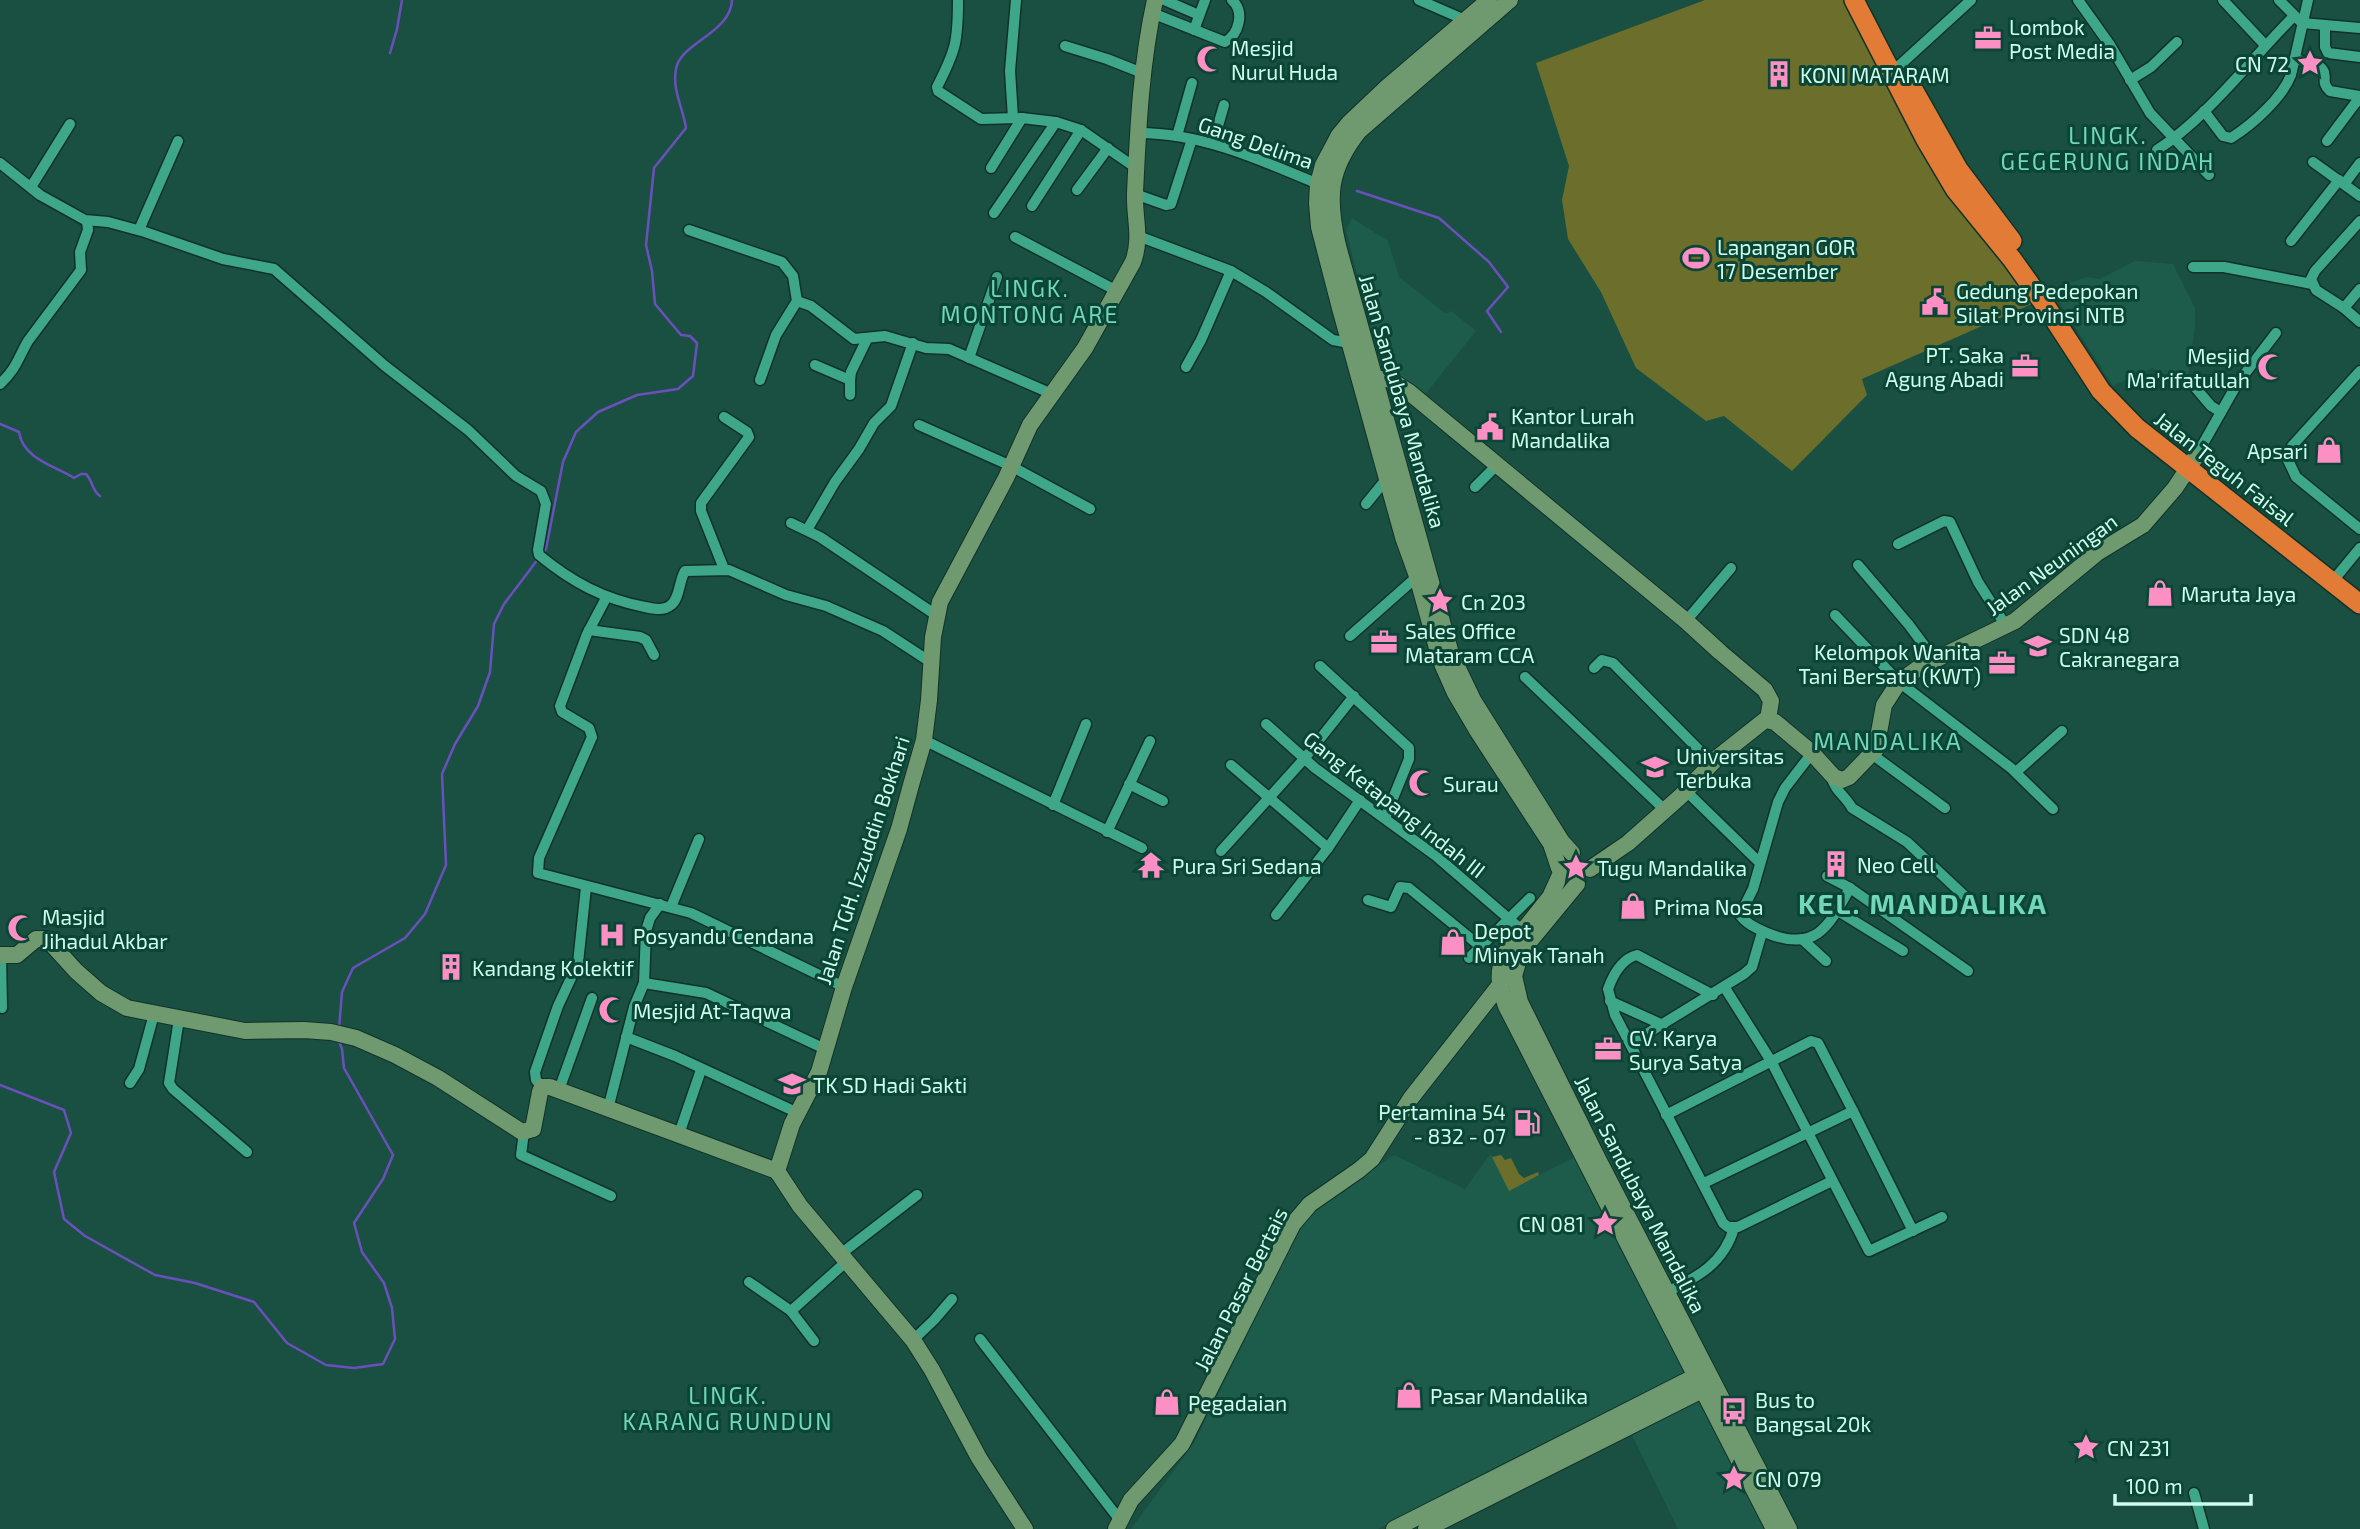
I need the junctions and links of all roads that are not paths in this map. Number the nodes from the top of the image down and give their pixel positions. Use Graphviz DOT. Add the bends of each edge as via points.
graph roads {
  1 [pos="958,0"];
  2 [pos="1016,0"];
  3 [pos="1164,0"];
  4 [pos="1205,0"];
  5 [pos="1231,0"];
  6 [pos="1419,0"];
  7 [pos="1510,0"];
  8 [pos="1854,0"];
  9 [pos="1868,0"];
  10 [pos="1971,0"];
  11 [pos="2223,0"];
  12 [pos="2279,0"];
  13 [pos="2308,0"];
  14 [pos="2084,3"];
  15 [pos="1154,7"];
  16 [pos="1486,9"];
  17 [pos="1199,15"];
  18 [pos="2298,19"];
  19 [pos="1465,20"];
  20 [pos="2325,26"];
  21 [pos="2360,28"];
  22 [pos="1194,30"];
  23 [pos="2177,42"];
  24 [pos="2264,45"];
  25 [pos="1065,46"];
  26 [pos="2360,57"];
  27 [pos="2296,59"];
  28 [pos="1895,68"];
  29 [pos="1145,74"];
  30 [pos="2130,80"];
  31 [pos="1192,83"];
  32 [pos="2360,97"];
  33 [pos="1224,105"];
  34 [pos="2204,111"];
  35 [pos="1018,118"];
  36 [pos="1056,122"];
  37 [pos="70,124"];
  38 [pos="1081,130"];
  39 [pos="1139,133"];
  40 [pos="1177,136"];
  41 [pos="1192,139"];
  42 [pos="2174,139"];
  43 [pos="178,141"];
  44 [pos="2328,141"];
  45 [pos="1213,143"];
  46 [pos="1108,148"];
  47 [pos="2157,150"];
  48 [pos="2313,162"];
  49 [pos="0,163"];
  50 [pos="2360,163"];
  51 [pos="991,167"];
  52 [pos="1136,168"];
  53 [pos="2209,175"];
  54 [pos="2342,182"];
  55 [pos="1318,184"];
  56 [pos="31,187"];
  57 [pos="1077,190"];
  58 [pos="1135,194"];
  59 [pos="2360,196"];
  60 [pos="1032,206"];
  61 [pos="995,214"];
  62 [pos="87,221"];
  63 [pos="2360,221"];
  64 [pos="139,230"];
  65 [pos="689,230"];
  66 [pos="1138,236"];
  67 [pos="1015,237"];
  68 [pos="2291,240"];
  69 [pos="2193,267"];
  70 [pos="1231,271"];
  71 [pos="997,277"];
  72 [pos="2312,284"];
  73 [pos="2360,289"];
  74 [pos="1117,291"];
  75 [pos="797,301"];
  76 [pos="2344,308"];
  77 [pos="2360,322"];
  78 [pos="2276,333"];
  79 [pos="867,339"];
  80 [pos="1349,343"];
  81 [pos="913,344"];
  82 [pos="969,358"];
  83 [pos="815,365"];
  84 [pos="1363,365"];
  85 [pos="1186,367"];
  86 [pos="2360,371"];
  87 [pos="760,380"];
  88 [pos="850,380"];
  89 [pos="1375,380"];
  90 [pos="0,384"];
  91 [pos="2194,386"];
  92 [pos="1052,394"];
  93 [pos="850,395"];
  94 [pos="2221,412"];
  95 [pos="724,417"];
  96 [pos="919,425"];
  97 [pos="1498,464"];
  98 [pos="2191,464"];
  99 [pos="1011,466"];
  100 [pos="1388,477"];
  101 [pos="1475,487"];
  102 [pos="1366,504"];
  103 [pos="1090,509"];
  104 [pos="791,523"];
  105 [pos="2360,529"];
  106 [pos="807,530"];
  107 [pos="1898,544"];
  108 [pos="2360,548"];
  109 [pos="1858,565"];
  110 [pos="1731,568"];
  111 [pos="724,569"];
  112 [pos="1422,572"];
  113 [pos="2335,577"];
  114 [pos="2360,590"];
  115 [pos="607,598"];
  116 [pos="2360,604"];
  117 [pos="936,615"];
  118 [pos="1835,615"];
  119 [pos="1686,621"];
  120 [pos="2006,626"];
  121 [pos="589,630"];
  122 [pos="1350,636"];
  123 [pos="654,655"];
  124 [pos="1935,660"];
  125 [pos="932,663"];
  126 [pos="1320,666"];
  127 [pos="1594,668"];
  128 [pos="1525,677"];
  129 [pos="1899,682"];
  130 [pos="1354,696"];
  131 [pos="1768,719"];
  132 [pos="1086,724"];
  133 [pos="1266,724"];
  134 [pos="2063,731"];
  135 [pos="924,740"];
  136 [pos="1150,741"];
  137 [pos="1812,753"];
  138 [pos="1873,755"];
  139 [pos="1304,759"];
  140 [pos="1712,763"];
  141 [pos="1230,765"];
  142 [pos="2016,772"];
  143 [pos="1831,775"];
  144 [pos="1129,784"];
  145 [pos="1686,791"];
  146 [pos="1269,799"];
  147 [pos="1360,800"];
  148 [pos="1163,801"];
  149 [pos="1053,805"];
  150 [pos="1945,808"];
  151 [pos="2053,809"];
  152 [pos="1665,810"];
  153 [pos="1385,818"];
  154 [pos="1107,832"];
  155 [pos="699,839"];
  156 [pos="1142,848"];
  157 [pos="1328,848"];
  158 [pos="1221,851"];
  159 [pos="1572,853"];
  160 [pos="1760,863"];
  161 [pos="1590,869"];
  162 [pos="1560,871"];
  163 [pos="1828,876"];
  164 [pos="1577,884"];
  165 [pos="586,887"];
  166 [pos="1850,888"];
  167 [pos="1530,898"];
  168 [pos="1368,900"];
  169 [pos="1971,902"];
  170 [pos="665,905"];
  171 [pos="1838,911"];
  172 [pos="1276,915"];
  173 [pos="1505,917"];
  174 [pos="1522,931"];
  175 [pos="1761,936"];
  176 [pos="1802,939"];
  177 [pos="1477,943"];
  178 [pos="1903,951"];
  179 [pos="0,955"];
  180 [pos="1469,958"];
  181 [pos="1502,960"];
  182 [pos="1826,961"];
  183 [pos="1968,971"];
  184 [pos="644,983"];
  185 [pos="1499,986"];
  186 [pos="844,987"];
  187 [pos="1725,988"];
  188 [pos="1713,995"];
  189 [pos="592,998"];
  190 [pos="1610,1002"];
  191 [pos="2,1008"];
  192 [pos="154,1014"];
  193 [pos="179,1019"];
  194 [pos="1663,1025"];
  195 [pos="626,1037"];
  196 [pos="1630,1044"];
  197 [pos="825,1049"];
  198 [pos="1537,1053"];
  199 [pos="1771,1062"];
  200 [pos="701,1070"];
  201 [pos="130,1083"];
  202 [pos="542,1087"];
  203 [pos="559,1090"];
  204 [pos="608,1109"];
  205 [pos="1853,1111"];
  206 [pos="798,1113"];
  207 [pos="1666,1115"];
  208 [pos="524,1132"];
  209 [pos="1807,1133"];
  210 [pos="679,1134"];
  211 [pos="247,1152"];
  212 [pos="1591,1160"];
  213 [pos="777,1171"];
  214 [pos="1832,1181"];
  215 [pos="1704,1183"];
  216 [pos="917,1195"];
  217 [pos="611,1196"];
  218 [pos="1941,1217"];
  219 [pos="1734,1228"];
  220 [pos="1913,1231"];
  221 [pos="844,1257"];
  222 [pos="749,1282"];
  223 [pos="1667,1292"];
  224 [pos="952,1299"];
  225 [pos="790,1311"];
  226 [pos="980,1339"];
  227 [pos="913,1340"];
  228 [pos="814,1341"];
  229 [pos="1705,1380"];
  230 [pos="2194,1493"];
  231 [pos="1117,1524"];
  232 [pos="1026,1529"];
  233 [pos="1394,1529"];
  234 [pos="1426,1529"];
  235 [pos="1774,1529"];
  236 [pos="1789,1529"];
  237 [pos="2204,1529"];
  1 -- 35 [label="street" via="958,39 938,91 981,120"];
  2 -- 35 [label="street" via="1010,71"];
  3 -- 17 [label="street"];
  4 -- 17 [label="street"];
  5 -- 22 [label="street" via="1240,21 1229,40 1223,42"];
  6 -- 19 [label="street"];
  7 -- 16 [label="street, Jalan Sandubaya Mandalika"];
  8 -- 28 [label="highway, Jalan Teguh Faisal"];
  9 -- 28 [label="highway, Jalan Teguh Faisal"];
  10 -- 28 [label="street"];
  11 -- 24 [label="street"];
  12 -- 18 [label="street"];
  13 -- 18 [label="street"];
  14 -- 30 [label="street"];
  15 -- 22 [label="street"];
  15 -- 29 [label="street, Jalan TGH. Izzuddin Bokhari"];
  16 -- 19 [label="street"];
  16 -- 84 [label="street, Jalan Sandubaya Mandalika" via="1366,124 1335,171 1333,224"];
  17 -- 22 [label="street"];
  18 -- 20 [label="street"];
  18 -- 24 [label="street"];
  18 -- 27 [label="street"];
  19 -- 55 [label="street" via="1358,113 1339,135"];
  20 -- 21 [label="street"];
  20 -- 26 [label="street" via="2327,52"];
  23 -- 30 [label="street"];
  24 -- 34 [label="street"];
  25 -- 29 [label="street"];
  27 -- 32 [label="street" via="2321,68 2330,91"];
  27 -- 34 [label="street" via="2278,98 2233,137 2222,136"];
  28 -- 98 [label="highway, Jalan Teguh Faisal" via="1955,190 2024,275 2101,391 2137,428"];
  29 -- 39 [label="street, Jalan TGH. Izzuddin Bokhari"];
  30 -- 42 [label="street"];
  31 -- 40 [label="street"];
  32 -- 44 [label="street"];
  33 -- 45 [label="street"];
  34 -- 42 [label="street"];
  35 -- 36 [label="street"];
  35 -- 51 [label="street"];
  36 -- 38 [label="street"];
  36 -- 61 [label="street"];
  37 -- 56 [label="street"];
  38 -- 46 [label="street"];
  38 -- 60 [label="street"];
  39 -- 40 [label="street, Gang Delima"];
  39 -- 52 [label="street, Jalan TGH. Izzuddin Bokhari"];
  40 -- 41 [label="street, Gang Delima"];
  41 -- 45 [label="street, Gang Delima"];
  41 -- 58 [label="street" via="1171,204"];
  42 -- 47 [label="street"];
  42 -- 53 [label="street"];
  43 -- 64 [label="street"];
  45 -- 55 [label="street, Gang Delima"];
  46 -- 52 [label="street"];
  46 -- 57 [label="street"];
  48 -- 54 [label="street"];
  49 -- 56 [label="street"];
  50 -- 54 [label="street"];
  52 -- 58 [label="street, Jalan TGH. Izzuddin Bokhari"];
  54 -- 59 [label="street"];
  54 -- 68 [label="street"];
  55 -- 80 [label="street" via="1319,227"];
  56 -- 62 [label="street"];
  58 -- 66 [label="street, Jalan TGH. Izzuddin Bokhari"];
  62 -- 64 [label="street"];
  62 -- 90 [label="street" via="81,270"];
  63 -- 72 [label="street" via="2315,271"];
  64 -- 115 [label="street" via="223,259 270,267 295,286 385,366 468,430 516,476 541,491 546,505 538,550 575,581"];
  65 -- 75 [label="street" via="782,262 792,272"];
  66 -- 70 [label="street"];
  66 -- 74 [label="street, Jalan TGH. Izzuddin Bokhari" via="1133,262"];
  67 -- 74 [label="street"];
  69 -- 72 [label="street" via="2224,267"];
  70 -- 80 [label="street" via="1333,340"];
  70 -- 85 [label="street"];
  71 -- 82 [label="street"];
  72 -- 76 [label="street"];
  73 -- 76 [label="street"];
  74 -- 92 [label="street, Jalan TGH. Izzuddin Bokhari"];
  75 -- 79 [label="street" via="811,306 848,336"];
  75 -- 87 [label="street" via="776,335"];
  76 -- 77 [label="street"];
  78 -- 94 [label="street"];
  79 -- 81 [label="street" via="885,336"];
  79 -- 88 [label="street"];
  80 -- 84 [label="street"];
  81 -- 82 [label="street" via="948,349"];
  81 -- 106 [label="street" via="893,402 874,423"];
  82 -- 92 [label="street"];
  83 -- 88 [label="street"];
  84 -- 89 [label="street, Jalan Sandubaya Mandalika"];
  84 -- 100 [label="street"];
  86 -- 105 [label="street" via="2292,446 2288,460 2296,477"];
  88 -- 93 [label="street"];
  89 -- 97 [label="street" via="1390,379 1404,387"];
  89 -- 112 [label="street, Jalan Sandubaya Mandalika"];
  91 -- 94 [label="street"];
  92 -- 99 [label="street, Jalan TGH. Izzuddin Bokhari" via="1030,425"];
  94 -- 98 [label="street"];
  95 -- 111 [label="street" via="749,437 701,503"];
  96 -- 99 [label="street"];
  97 -- 101 [label="street"];
  97 -- 119 [label="street"];
  98 -- 113 [label="highway, Jalan Teguh Faisal"];
  98 -- 120 [label="street, Jalan Neuningan" via="2147,521 2105,547"];
  99 -- 103 [label="street"];
  99 -- 117 [label="street, Jalan TGH. Izzuddin Bokhari"];
  100 -- 102 [label="street"];
  100 -- 112 [label="street" via="1403,537"];
  104 -- 106 [label="street"];
  106 -- 117 [label="street"];
  107 -- 120 [label="street" via="1950,522 1978,582"];
  108 -- 113 [label="street"];
  109 -- 124 [label="street"];
  110 -- 119 [label="street"];
  111 -- 115 [label="street" via="685,570 675,600 659,610"];
  111 -- 125 [label="street" via="871,626"];
  112 -- 122 [label="street"];
  112 -- 159 [label="street, Jalan Sandubaya Mandalika" via="1463,681"];
  112 -- 162 [label="street" via="1440,659 1455,693 1551,844"];
  113 -- 114 [label="highway, Jalan Teguh Faisal"];
  113 -- 116 [label="highway, Jalan Teguh Faisal"];
  115 -- 121 [label="street"];
  117 -- 125 [label="street, Jalan TGH. Izzuddin Bokhari"];
  118 -- 129 [label="street"];
  119 -- 131 [label="street" via="1765,690 1771,701"];
  120 -- 124 [label="street, Jalan Neuningan"];
  121 -- 123 [label="street" via="640,637"];
  121 -- 165 [label="street" via="560,707 589,728 592,739 537,865 542,875"];
  124 -- 129 [label="street, Jalan Neuningan"];
  125 -- 135 [label="street, Jalan TGH. Izzuddin Bokhari"];
  126 -- 130 [label="street"];
  127 -- 140 [label="street" via="1602,660 1613,663"];
  128 -- 152 [label="street"];
  129 -- 138 [label="street" via="1884,705"];
  129 -- 142 [label="street"];
  130 -- 139 [label="street"];
  130 -- 153 [label="street" via="1409,750"];
  131 -- 137 [label="street"];
  131 -- 140 [label="street"];
  132 -- 149 [label="street"];
  133 -- 139 [label="street, Gang Ketapang Indah III"];
  134 -- 142 [label="street"];
  135 -- 149 [label="street"];
  135 -- 186 [label="street, Jalan TGH. Izzuddin Bokhari" via="899,829"];
  136 -- 144 [label="street"];
  137 -- 143 [label="street"];
  137 -- 160 [label="street" via="1777,802"];
  138 -- 143 [label="street" via="1846,779"];
  138 -- 150 [label="street"];
  139 -- 146 [label="street"];
  139 -- 147 [label="street, Gang Ketapang Indah III"];
  140 -- 145 [label="street"];
  141 -- 146 [label="street"];
  142 -- 151 [label="street"];
  143 -- 169 [label="street" via="1836,790 1851,807 1907,842"];
  144 -- 148 [label="street"];
  144 -- 154 [label="street"];
  145 -- 152 [label="street"];
  145 -- 160 [label="street"];
  146 -- 157 [label="street"];
  146 -- 158 [label="street"];
  147 -- 153 [label="street, Gang Ketapang Indah III"];
  147 -- 157 [label="street"];
  149 -- 154 [label="street"];
  152 -- 161 [label="street"];
  153 -- 173 [label="street, Gang Ketapang Indah III" via="1437,856"];
  154 -- 156 [label="street"];
  155 -- 170 [label="street"];
  157 -- 172 [label="street"];
  159 -- 161 [label="street" via="1585,857"];
  159 -- 162 [label="street"];
  160 -- 176 [label="street" via="1740,915 1773,935"];
  161 -- 164 [label="street"];
  162 -- 164 [label="street" via="1570,884"];
  162 -- 174 [label="street" via="1550,897"];
  163 -- 166 [label="street"];
  164 -- 198 [label="street, Jalan Sandubaya Mandalika" via="1525,945 1515,969 1515,984"];
  165 -- 170 [label="street"];
  165 -- 202 [label="street" via="578,963 535,1072"];
  166 -- 171 [label="street"];
  166 -- 183 [label="street"];
  167 -- 173 [label="street"];
  168 -- 177 [label="street" via="1391,907 1404,886"];
  170 -- 184 [label="street" via="650,918 646,931"];
  170 -- 186 [label="street" via="691,913"];
  171 -- 176 [label="street" via="1825,929"];
  171 -- 178 [label="street"];
  173 -- 174 [label="street, Gang Ketapang Indah III"];
  173 -- 177 [label="street"];
  174 -- 181 [label="street"];
  175 -- 187 [label="street" via="1752,967"];
  176 -- 182 [label="street"];
  177 -- 180 [label="street"];
  177 -- 181 [label="street"];
  179 -- 191 [label="street"];
  179 -- 192 [label="street" via="17,955 33,941 47,939 101,993 127,1008"];
  181 -- 185 [label="street"];
  184 -- 195 [label="street"];
  184 -- 197 [label="street" via="706,993"];
  185 -- 198 [label="street" via="1506,1006"];
  185 -- 231 [label="street, Jalan Pasar Bertais" via="1411,1098 1372,1158 1310,1204 1293,1224 1182,1444 1131,1500"];
  186 -- 197 [label="street, Jalan TGH. Izzuddin Bokhari"];
  187 -- 188 [label="street"];
  187 -- 199 [label="street"];
  188 -- 190 [label="street" via="1637,955 1625,961 1611,979"];
  188 -- 194 [label="street"];
  189 -- 203 [label="street"];
  190 -- 194 [label="street"];
  190 -- 196 [label="street"];
  192 -- 193 [label="street"];
  192 -- 201 [label="street" via="139,1069"];
  193 -- 208 [label="street" via="245,1031 304,1030 356,1038 438,1078"];
  193 -- 211 [label="street" via="169,1083"];
  194 -- 196 [label="street"];
  195 -- 200 [label="street"];
  195 -- 204 [label="street"];
  196 -- 207 [label="street"];
  197 -- 206 [label="street, Jalan TGH. Izzuddin Bokhari" via="815,1082"];
  198 -- 212 [label="street, Jalan Sandubaya Mandalika"];
  199 -- 205 [label="street" via="1806,1042 1816,1042"];
  199 -- 207 [label="street"];
  199 -- 209 [label="street"];
  200 -- 206 [label="street"];
  200 -- 210 [label="street"];
  202 -- 203 [label="street"];
  202 -- 208 [label="street" via="534,1126"];
  203 -- 204 [label="street"];
  204 -- 210 [label="street"];
  205 -- 209 [label="street"];
  205 -- 220 [label="street"];
  206 -- 213 [label="street, Jalan TGH. Izzuddin Bokhari"];
  207 -- 215 [label="street"];
  208 -- 217 [label="street" via="521,1155"];
  209 -- 214 [label="street"];
  209 -- 215 [label="street"];
  210 -- 213 [label="street"];
  212 -- 223 [label="street, Jalan Sandubaya Mandalika"];
  212 -- 229 [label="street"];
  213 -- 221 [label="street"];
  214 -- 219 [label="street"];
  214 -- 220 [label="street" via="1869,1251"];
  215 -- 219 [label="street" via="1723,1223"];
  216 -- 221 [label="street"];
  218 -- 220 [label="street"];
  219 -- 223 [label="street" via="1721,1257 1708,1270"];
  221 -- 225 [label="street"];
  221 -- 227 [label="street"];
  222 -- 225 [label="street"];
  223 -- 229 [label="street, Jalan Sandubaya Mandalika"];
  224 -- 227 [label="street"];
  225 -- 228 [label="street"];
  226 -- 231 [label="street"];
  227 -- 232 [label="street" via="978,1458"];
  229 -- 233 [label="street"];
  229 -- 234 [label="street"];
  229 -- 235 [label="street"];
  229 -- 236 [label="street, Jalan Sandubaya Mandalika"];
  230 -- 237 [label="street"];
}
